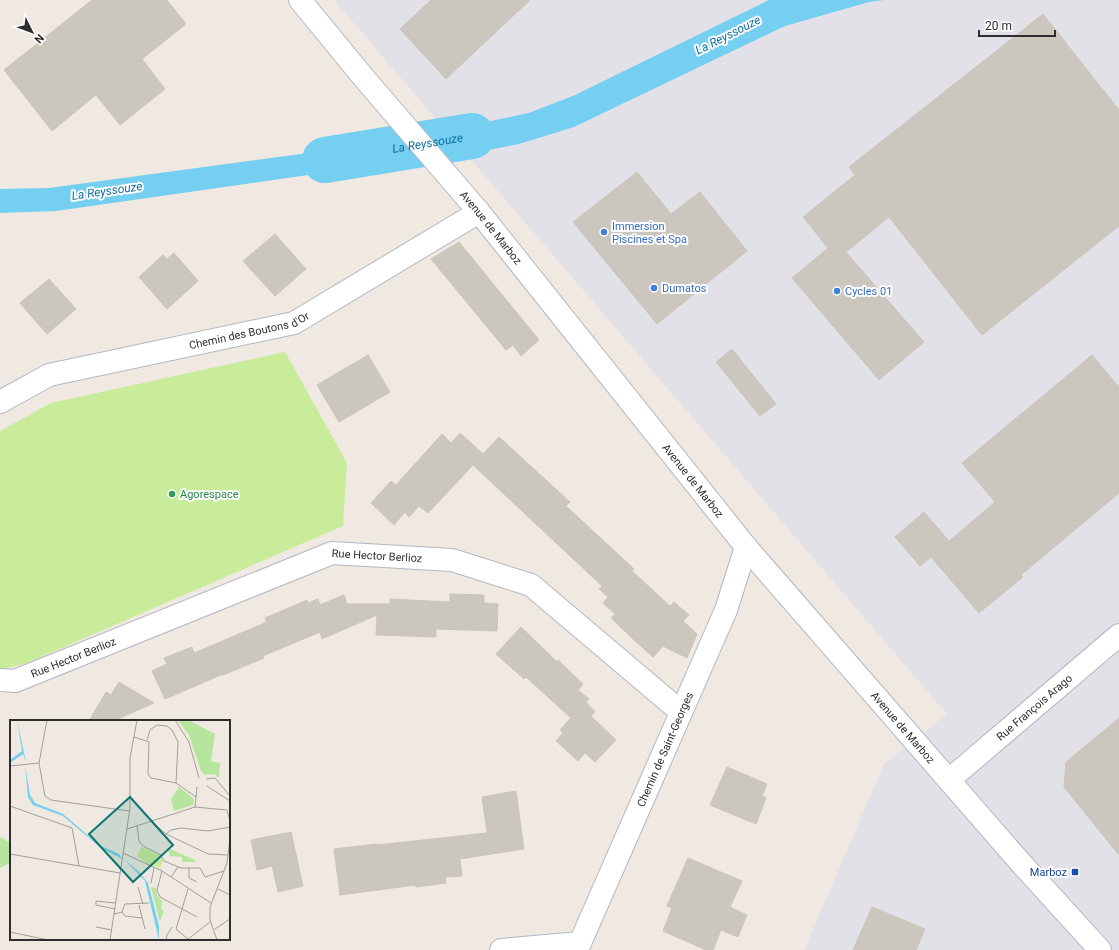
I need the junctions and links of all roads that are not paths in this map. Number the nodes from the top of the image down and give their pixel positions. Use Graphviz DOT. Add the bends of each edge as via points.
graph roads {
  1 [pos="300,0"];
  2 [pos="479,212"];
  3 [pos="0,402"];
  4 [pos="746,546"];
  5 [pos="1119,635"];
  6 [pos="0,680"];
  7 [pos="681,712"];
  8 [pos="949,780"];
  9 [pos="578,946"];
  10 [pos="500,950"];
  11 [pos="1100,950"];
  1 -- 2 [label="street, Avenue de Marboz"];
  2 -- 3 [label="street, Chemin des Boutons d'Or" via="294,323 49,375"];
  2 -- 4 [label="street, Avenue de Marboz"];
  4 -- 7 [label="street, Chemin de Saint-Georges" via="726,610"];
  4 -- 8 [label="street, Avenue de Marboz"];
  5 -- 8 [label="street, Rue François Arago"];
  6 -- 7 [label="street, Rue Hector Berlioz" via="15,681 332,553 452,560 532,585"];
  7 -- 9 [label="street, Chemin de Saint-Georges"];
  8 -- 11 [label="street, Avenue de Marboz"];
  9 -- 10 [label="street"];
}
